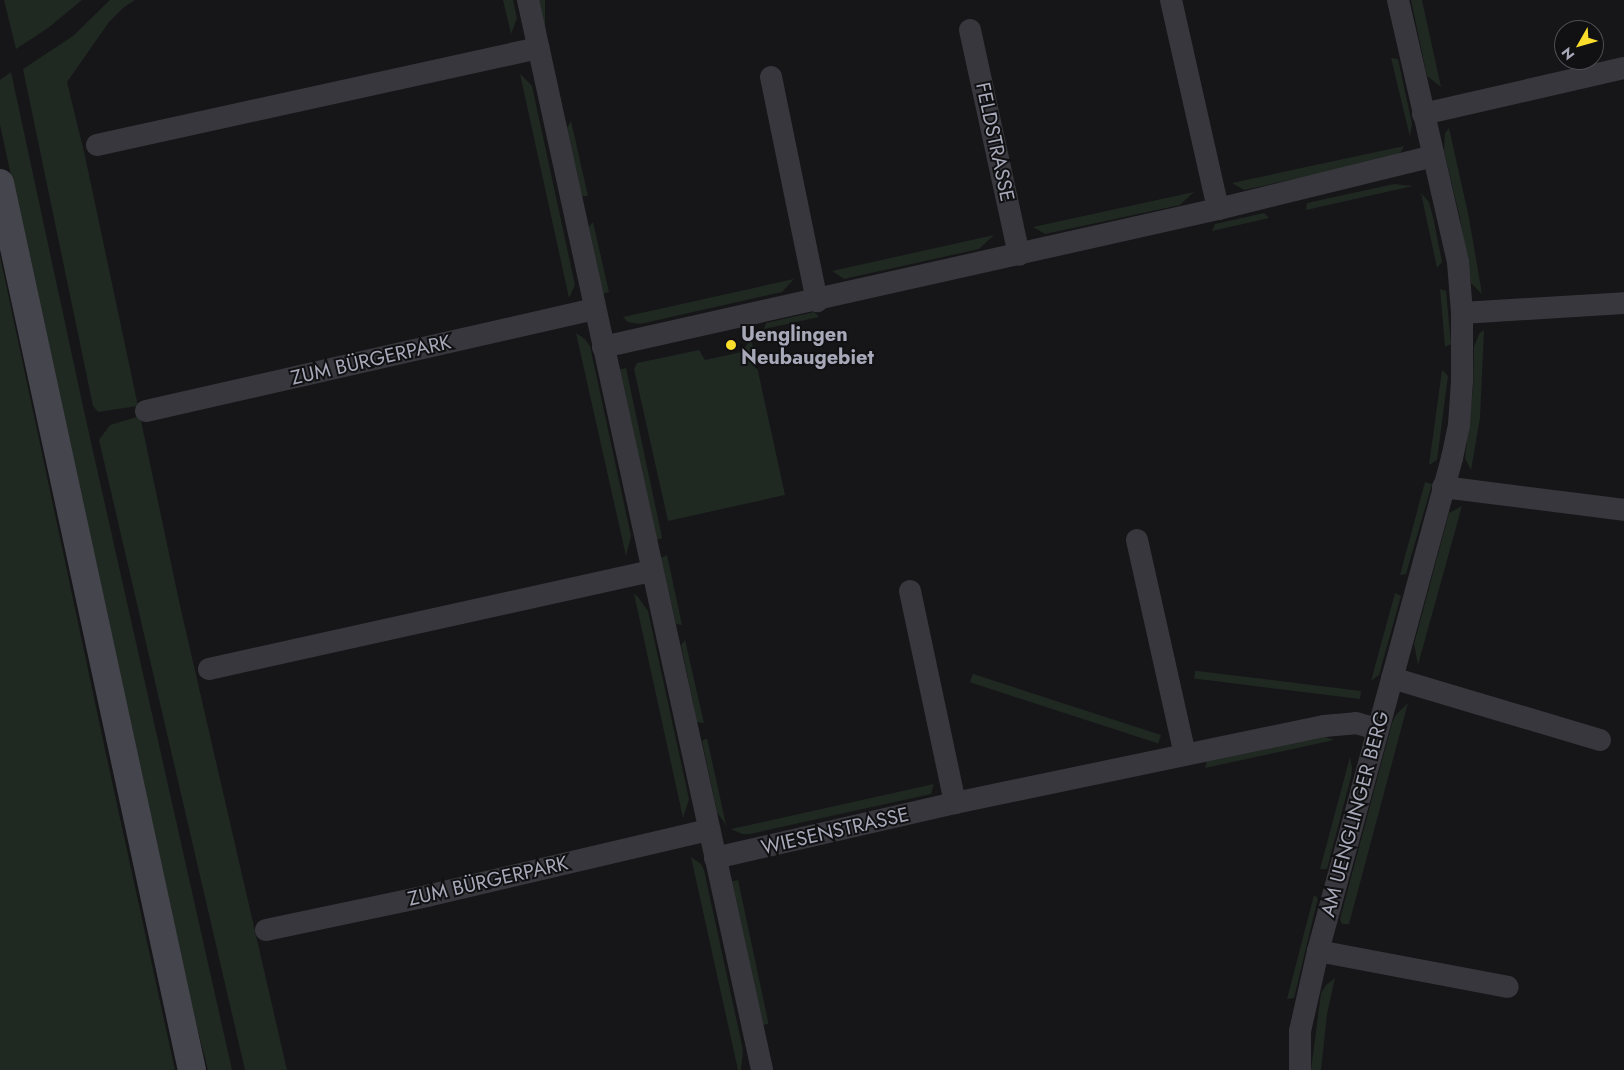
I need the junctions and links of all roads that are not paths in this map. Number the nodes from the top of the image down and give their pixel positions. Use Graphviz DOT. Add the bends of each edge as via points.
graph roads {
  1 [pos="1171,0"];
  2 [pos="1398,0"];
  3 [pos="528,3"];
  4 [pos="970,30"];
  5 [pos="538,48"];
  6 [pos="1624,68"];
  7 [pos="772,77"];
  8 [pos="1424,114"];
  9 [pos="97,145"];
  10 [pos="1434,156"];
  11 [pos="0,183"];
  12 [pos="1218,209"];
  13 [pos="1019,255"];
  14 [pos="817,301"];
  15 [pos="1624,304"];
  16 [pos="595,310"];
  17 [pos="1462,313"];
  18 [pos="603,347"];
  19 [pos="146,411"];
  20 [pos="1443,487"];
  21 [pos="1624,510"];
  22 [pos="1137,540"];
  23 [pos="652,571"];
  24 [pos="910,591"];
  25 [pos="209,669"];
  26 [pos="1392,678"];
  27 [pos="1377,729"];
  28 [pos="1600,740"];
  29 [pos="1185,754"];
  30 [pos="955,804"];
  31 [pos="709,830"];
  32 [pos="715,858"];
  33 [pos="266,930"];
  34 [pos="1318,951"];
  35 [pos="1508,987"];
  36 [pos="192,1070"];
  37 [pos="762,1070"];
  38 [pos="1300,1070"];
  1 -- 12 [label="street"];
  2 -- 8 [label="street, AM UENGLINGER BERG"];
  3 -- 5 [label="street"];
  4 -- 13 [label="street, FELDSTRASSE"];
  5 -- 9 [label="street"];
  5 -- 16 [label="street"];
  6 -- 8 [label="street"];
  7 -- 14 [label="street"];
  8 -- 10 [label="street, AM UENGLINGER BERG"];
  10 -- 12 [label="street"];
  10 -- 17 [label="street, AM UENGLINGER BERG" via="1458,262"];
  11 -- 36 [label="main road"];
  12 -- 13 [label="street"];
  13 -- 14 [label="street"];
  14 -- 18 [label="street"];
  15 -- 17 [label="street"];
  16 -- 18 [label="street"];
  16 -- 19 [label="street, ZUM BÜRGERPARK"];
  17 -- 20 [label="street, AM UENGLINGER BERG" via="1459,425"];
  18 -- 23 [label="street"];
  20 -- 21 [label="street"];
  20 -- 26 [label="street, AM UENGLINGER BERG"];
  22 -- 29 [label="street"];
  23 -- 25 [label="street"];
  23 -- 31 [label="street"];
  24 -- 30 [label="street"];
  26 -- 27 [label="street, AM UENGLINGER BERG"];
  26 -- 28 [label="street"];
  27 -- 29 [label="street, WIESENSTRASSE" via="1356,723 1324,726"];
  27 -- 34 [label="street, AM UENGLINGER BERG"];
  29 -- 30 [label="street, WIESENSTRASSE"];
  30 -- 32 [label="street, WIESENSTRASSE"];
  31 -- 32 [label="street"];
  31 -- 33 [label="street, ZUM BÜRGERPARK"];
  32 -- 37 [label="street"];
  34 -- 35 [label="street"];
  34 -- 38 [label="street, AM UENGLINGER BERG" via="1300,1032"];
}
